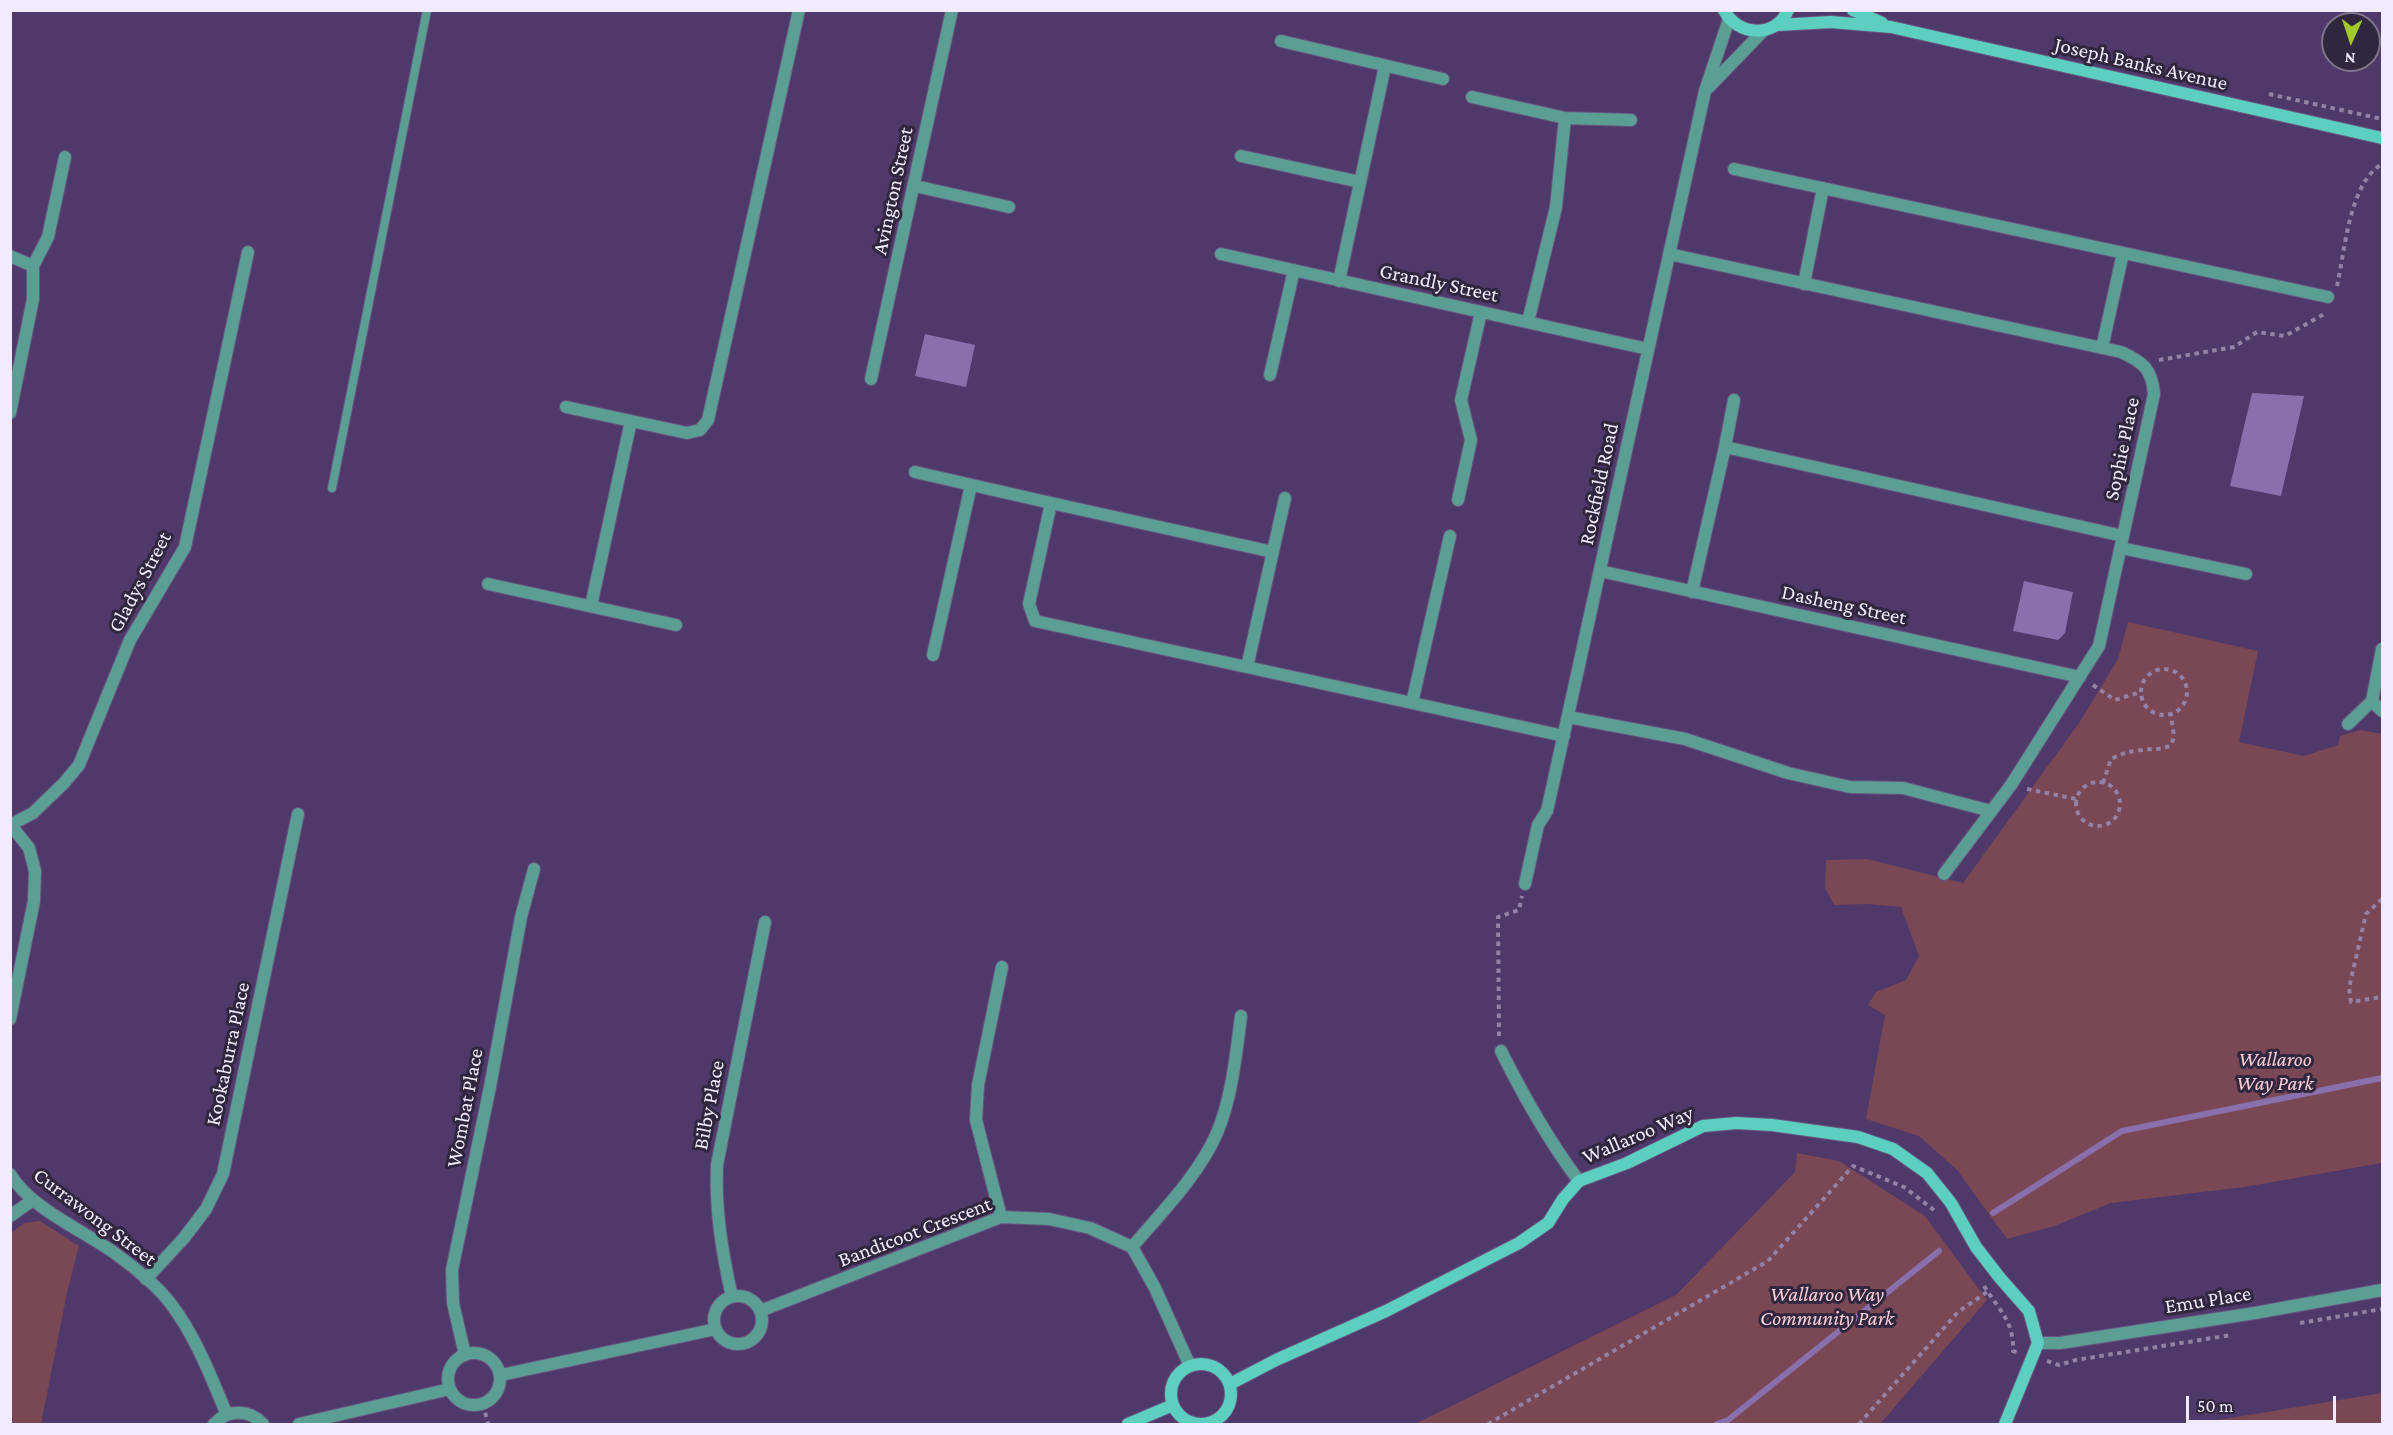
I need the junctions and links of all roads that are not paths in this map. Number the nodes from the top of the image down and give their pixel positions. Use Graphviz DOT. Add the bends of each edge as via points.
graph roads {
  1 [pos="427,10"];
  2 [pos="799,10"];
  3 [pos="952,10"];
  4 [pos="1788,10"];
  5 [pos="1853,10"];
  6 [pos="1726,15"];
  7 [pos="1777,25"];
  8 [pos="1891,27"];
  9 [pos="1764,30"];
  10 [pos="1281,41"];
  11 [pos="1385,66"];
  12 [pos="1443,79"];
  13 [pos="1705,90"];
  14 [pos="1472,97"];
  15 [pos="1565,118"];
  16 [pos="1631,120"];
  17 [pos="2382,138"];
  18 [pos="1241,156"];
  19 [pos="65,157"];
  20 [pos="1734,169"];
  21 [pos="1360,182"];
  22 [pos="915,186"];
  23 [pos="1823,188"];
  24 [pos="1010,207"];
  25 [pos="248,252"];
  26 [pos="2123,253"];
  27 [pos="1221,254"];
  28 [pos="1669,254"];
  29 [pos="10,256"];
  30 [pos="33,266"];
  31 [pos="1293,270"];
  32 [pos="1339,280"];
  33 [pos="1804,284"];
  34 [pos="2328,297"];
  35 [pos="1481,312"];
  36 [pos="1528,322"];
  37 [pos="2103,348"];
  38 [pos="1648,349"];
  39 [pos="1270,375"];
  40 [pos="871,379"];
  41 [pos="1734,400"];
  42 [pos="566,407"];
  43 [pos="10,413"];
  44 [pos="631,421"];
  45 [pos="1725,447"];
  46 [pos="915,472"];
  47 [pos="971,485"];
  48 [pos="332,488"];
  49 [pos="1285,498"];
  50 [pos="1458,500"];
  51 [pos="1051,503"];
  52 [pos="1450,536"];
  53 [pos="2122,542"];
  54 [pos="1273,552"];
  55 [pos="1600,571"];
  56 [pos="2246,574"];
  57 [pos="488,584"];
  58 [pos="1692,592"];
  59 [pos="591,606"];
  60 [pos="676,625"];
  61 [pos="2382,650"];
  62 [pos="933,655"];
  63 [pos="1247,667"];
  64 [pos="2080,677"];
  65 [pos="2372,701"];
  66 [pos="1412,703"];
  67 [pos="2382,711"];
  68 [pos="1568,717"];
  69 [pos="2348,724"];
  70 [pos="1564,736"];
  71 [pos="1991,811"];
  72 [pos="298,814"];
  73 [pos="11,824"];
  74 [pos="534,869"];
  75 [pos="1944,874"];
  76 [pos="1525,884"];
  77 [pos="765,922"];
  78 [pos="1002,967"];
  79 [pos="1241,1016"];
  80 [pos="10,1019"];
  81 [pos="1501,1051"];
  82 [pos="10,1174"];
  83 [pos="1579,1180"];
  84 [pos="33,1200"];
  85 [pos="10,1216"];
  86 [pos="1001,1217"];
  87 [pos="1132,1247"];
  88 [pos="146,1279"];
  89 [pos="2382,1290"];
  90 [pos="732,1297"];
  91 [pos="760,1311"];
  92 [pos="716,1329"];
  93 [pos="2038,1343"];
  94 [pos="465,1355"];
  95 [pos="1190,1366"];
  96 [pos="501,1375"];
  97 [pos="1230,1384"];
  98 [pos="450,1389"];
  99 [pos="1173,1405"];
  100 [pos="227,1415"];
  101 [pos="214,1425"];
  102 [pos="262,1425"];
  103 [pos="299,1425"];
  104 [pos="1128,1425"];
  105 [pos="2006,1425"];
  1 -- 48 [label="lane"];
  2 -- 44 [label="street" via="708,420 700,430 687,433"];
  3 -- 22 [label="street, Avington Street"];
  4 -- 7 [label="street"];
  5 -- 8 [label="street, Joseph Banks Avenue"];
  6 -- 9 [label="street" via="1746,30"];
  6 -- 13 [label="street, Rockfield Road"];
  7 -- 8 [label="street, Joseph Banks Avenue" via="1831,22"];
  7 -- 9 [label="street"];
  8 -- 17 [label="street, Joseph Banks Avenue"];
  9 -- 13 [label="street"];
  10 -- 11 [label="street"];
  11 -- 12 [label="street"];
  11 -- 21 [label="street"];
  13 -- 28 [label="street, Rockfield Road"];
  14 -- 15 [label="street"];
  15 -- 16 [label="street"];
  15 -- 36 [label="street" via="1556,207"];
  18 -- 21 [label="street"];
  19 -- 30 [label="street" via="48,237"];
  20 -- 23 [label="street"];
  21 -- 32 [label="street"];
  22 -- 24 [label="street"];
  22 -- 40 [label="street, Avington Street"];
  23 -- 26 [label="street"];
  23 -- 33 [label="street"];
  25 -- 73 [label="street, Gladys Street" via="184,547 130,640 79,765 33,813"];
  26 -- 34 [label="street"];
  26 -- 37 [label="street"];
  27 -- 31 [label="street, Grandly Street"];
  28 -- 33 [label="street, Sophie Place"];
  28 -- 38 [label="street, Rockfield Road"];
  29 -- 30 [label="street"];
  30 -- 43 [label="street" via="33,299"];
  31 -- 32 [label="street, Grandly Street"];
  31 -- 39 [label="street"];
  32 -- 35 [label="street, Grandly Street"];
  33 -- 37 [label="street, Sophie Place"];
  35 -- 36 [label="street, Grandly Street"];
  35 -- 50 [label="street" via="1461,400 1471,440"];
  36 -- 38 [label="street, Grandly Street"];
  37 -- 53 [label="street, Sophie Place" via="2139,360 2153,382 2154,394"];
  38 -- 55 [label="street, Rockfield Road"];
  41 -- 45 [label="street"];
  42 -- 44 [label="street"];
  44 -- 59 [label="street"];
  45 -- 53 [label="street"];
  45 -- 58 [label="street"];
  46 -- 47 [label="street"];
  47 -- 51 [label="street"];
  47 -- 62 [label="street"];
  49 -- 54 [label="street"];
  51 -- 54 [label="street"];
  51 -- 63 [label="street" via="1029,604 1035,621"];
  52 -- 66 [label="street"];
  53 -- 56 [label="street"];
  53 -- 64 [label="street, Sophie Place" via="2099,646"];
  54 -- 63 [label="street"];
  55 -- 58 [label="street, Dasheng Street"];
  55 -- 68 [label="street, Rockfield Road"];
  57 -- 59 [label="street"];
  58 -- 64 [label="street, Dasheng Street"];
  59 -- 60 [label="street"];
  61 -- 65 [label="street"];
  63 -- 66 [label="street"];
  64 -- 71 [label="street, Sophie Place"];
  65 -- 67 [label="street"];
  65 -- 69 [label="street"];
  66 -- 70 [label="street"];
  68 -- 70 [label="street, Rockfield Road"];
  68 -- 71 [label="street" via="1685,739 1788,773 1850,787 1903,788"];
  70 -- 76 [label="street, Rockfield Road"];
  71 -- 75 [label="street, Sophie Place"];
  72 -- 88 [label="street, Kookaburra Place" via="223,1174 206,1209"];
  73 -- 80 [label="street" via="29,848 35,871 34,901"];
  74 -- 94 [label="street, Wombat Place" via="521,916 452,1270 453,1303"];
  77 -- 90 [label="street, Bilby Place" via="717,1165 719,1236"];
  78 -- 86 [label="street" via="978,1085 976,1120"];
  79 -- 87 [label="street" via="1233,1078 1217,1133 1194,1172"];
  81 -- 83 [label="street" via="1552,1145"];
  82 -- 84 [label="street, Currawong Street"];
  83 -- 93 [label="street, Wallaroo Way" via="1627,1163 1703,1126 1772,1125 1858,1137 1893,1149 1927,1173 1951,1203 1976,1247 2029,1311"];
  83 -- 97 [label="street, Wallaroo Way" via="1548,1223 1519,1243"];
  84 -- 85 [label="street"];
  84 -- 88 [label="street, Currawong Street" via="117,1255"];
  86 -- 87 [label="street, Bandicoot Crescent" via="1049,1219 1090,1228"];
  86 -- 91 [label="street, Bandicoot Crescent"];
  87 -- 95 [label="street"];
  88 -- 100 [label="street, Currawong Street" via="170,1303 198,1350"];
  89 -- 93 [label="street, Emu Place" via="2060,1343"];
  90 -- 91 [label="street" via="746,1297"];
  90 -- 92 [label="street" via="715,1313"];
  91 -- 92 [label="street" via="761,1328 743,1343 727,1341"];
  92 -- 96 [label="street"];
  93 -- 105 [label="street"];
  94 -- 96 [label="street" via="488,1356"];
  94 -- 98 [label="street" via="451,1366"];
  95 -- 97 [label="street" via="1209,1365 1218,1369"];
  95 -- 99 [label="street" via="1172,1387"];
  96 -- 98 [label="street" via="497,1393 483,1404 465,1404"];
  97 -- 99 [label="street" via="1229,1404 1207,1423 1187,1420"];
  98 -- 103 [label="street"];
  99 -- 104 [label="street"];
  100 -- 101 [label="street"];
  100 -- 102 [label="street" via="248,1414"];
}
